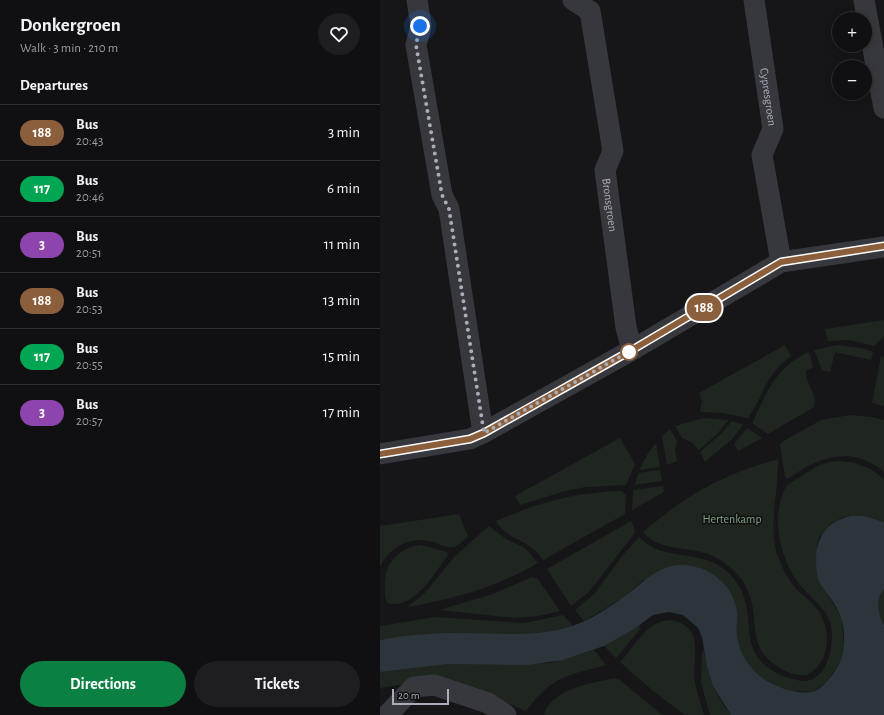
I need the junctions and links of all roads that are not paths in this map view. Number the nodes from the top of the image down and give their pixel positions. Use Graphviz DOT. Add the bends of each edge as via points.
graph roads {
  1 [pos="417,0"];
  2 [pos="573,0"];
  3 [pos="754,0"];
  4 [pos="864,0"];
  5 [pos="884,108"];
  6 [pos="884,246"];
  7 [pos="781,262"];
  8 [pos="632,350"];
  9 [pos="484,433"];
  10 [pos="380,454"];
  11 [pos="387,715"];
  12 [pos="506,715"];
  1 -- 9 [label="street" via="420,26 416,45 442,195 449,209"];
  2 -- 8 [label="street, Bronsgroen" via="590,11 613,151 605,170 626,327"];
  3 -- 7 [label="street, Cypresgroen" via="773,129 762,155"];
  4 -- 5 [label="street"];
  6 -- 7 [label="street"];
  7 -- 8 [label="street"];
  8 -- 9 [label="street"];
  9 -- 10 [label="street" via="470,439"];
  11 -- 12 [label="street" via="414,687 434,685 488,703"];
}
